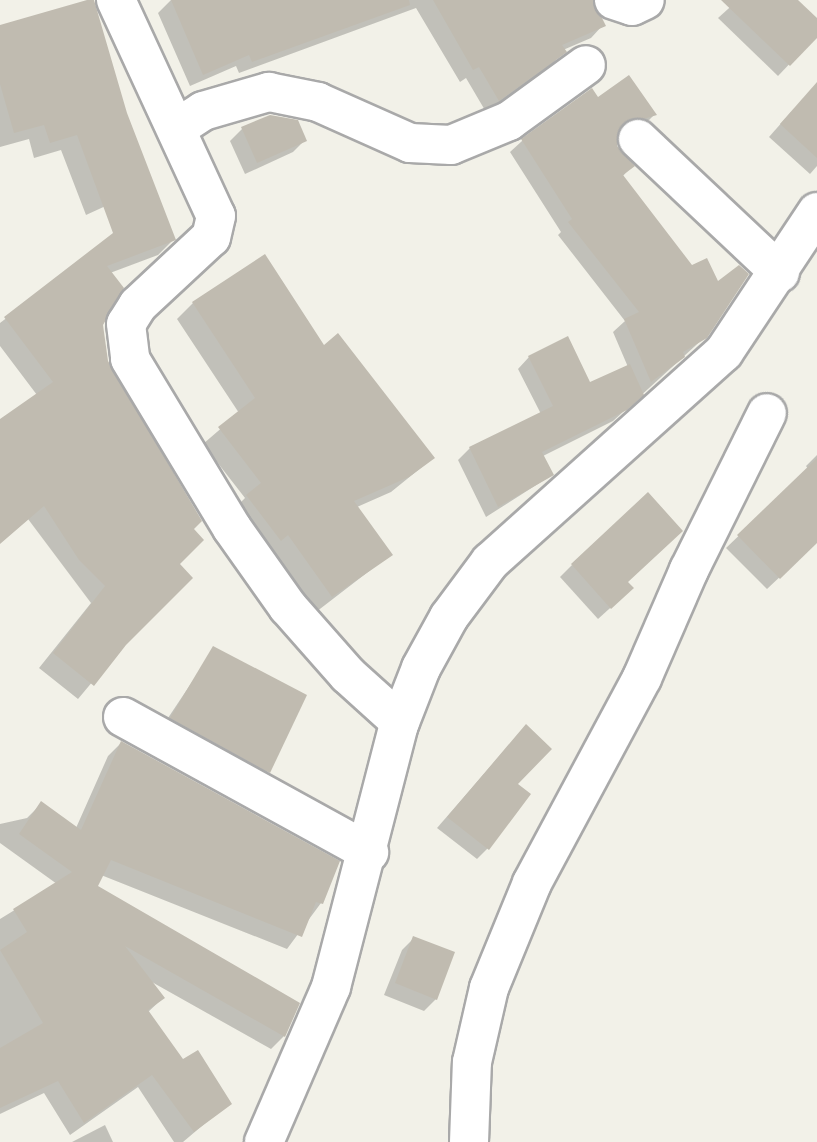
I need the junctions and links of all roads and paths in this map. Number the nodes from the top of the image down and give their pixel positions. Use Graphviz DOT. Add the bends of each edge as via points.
graph roads {
  1 [pos="116,0"];
  2 [pos="614,0"];
  3 [pos="645,0"];
  4 [pos="586,65"];
  5 [pos="177,128"];
  6 [pos="638,139"];
  7 [pos="817,212"];
  8 [pos="780,273"];
  9 [pos="767,413"];
  10 [pos="122,717"];
  11 [pos="400,722"];
  12 [pos="369,852"];
  13 [pos="264,1142"];
  14 [pos="469,1142"];
  1 -- 5 [label="street"];
  2 -- 3 [label="street" via="632,6"];
  4 -- 5 [label="street" via="509,121 452,145 410,143 318,102 269,92 203,111"];
  5 -- 11 [label="street" via="216,216 215,229 138,305 126,324 130,359 232,528 288,607 348,675"];
  6 -- 8 [label="street"];
  7 -- 8 [label="street"];
  8 -- 11 [label="street" via="712,364 490,562 449,617"];
  9 -- 14 [label="street" via="689,570 642,678 532,883 489,988 472,1062"];
  10 -- 12 [label="street"];
  11 -- 12 [label="street"];
  12 -- 13 [label="street" via="331,987"];
}
